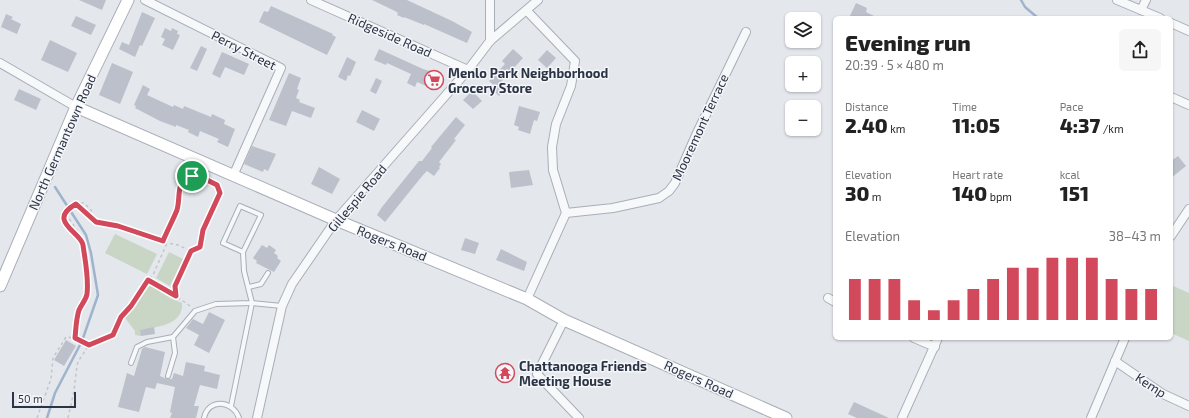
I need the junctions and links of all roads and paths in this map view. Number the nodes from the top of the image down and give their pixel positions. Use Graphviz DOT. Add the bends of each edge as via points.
graph roads {
  1 [pos="128,0"];
  2 [pos="145,0"];
  3 [pos="311,0"];
  4 [pos="490,0"];
  5 [pos="538,0"];
  6 [pos="1117,0"];
  7 [pos="1146,0"];
  8 [pos="1141,10"];
  9 [pos="526,11"];
  10 [pos="1155,16"];
  11 [pos="1173,24"];
  12 [pos="1189,31"];
  13 [pos="746,32"];
  14 [pos="490,41"];
  15 [pos="0,63"];
  16 [pos="468,70"];
  17 [pos="1173,98"];
  18 [pos="1189,105"];
  19 [pos="76,107"];
  20 [pos="233,176"];
  21 [pos="76,204"];
  22 [pos="1189,210"];
  23 [pos="566,213"];
  24 [pos="66,214"];
  25 [pos="92,218"];
  26 [pos="336,220"];
  27 [pos="1186,220"];
  28 [pos="1173,234"];
  29 [pos="79,236"];
  30 [pos="163,241"];
  31 [pos="167,243"];
  32 [pos="191,251"];
  33 [pos="243,252"];
  34 [pos="268,273"];
  35 [pos="148,280"];
  36 [pos="0,286"];
  37 [pos="249,287"];
  38 [pos="176,296"];
  39 [pos="527,299"];
  40 [pos="252,303"];
  41 [pos="282,306"];
  42 [pos="196,311"];
  43 [pos="564,320"];
  44 [pos="173,337"];
  45 [pos="75,338"];
  46 [pos="919,340"];
  47 [pos="937,340"];
  48 [pos="1124,340"];
  49 [pos="89,345"];
  50 [pos="935,347"];
  51 [pos="1114,361"];
  52 [pos="131,363"];
  53 [pos="168,376"];
  54 [pos="231,406"];
  55 [pos="1189,406"];
  56 [pos="37,418"];
  57 [pos="68,418"];
  58 [pos="204,418"];
  59 [pos="239,418"];
  60 [pos="257,418"];
  61 [pos="579,418"];
  62 [pos="786,418"];
  63 [pos="902,418"];
  64 [pos="1091,418"];
  1 -- 19 [label="street, North Germantown Road"];
  2 -- 20 [label="street, Perry Street" via="281,68"];
  3 -- 16 [label="street, Ridgeside Road"];
  4 -- 14 [label="street"];
  5 -- 9 [label="street, Gillespie Road"];
  6 -- 8 [label="street"];
  7 -- 8 [label="street"];
  8 -- 10 [label="street"];
  9 -- 14 [label="street, Gillespie Road"];
  9 -- 23 [label="street" via="575,61 571,86 556,124 552,147 553,170"];
  11 -- 12 [label="street"];
  13 -- 23 [label="street, Mooremont Terrace" via="670,191 659,198 644,202"];
  14 -- 16 [label="street, Gillespie Road"];
  15 -- 19 [label="street, Rogers Road"];
  16 -- 26 [label="street, Gillespie Road"];
  17 -- 18 [label="street"];
  19 -- 20 [label="street, Rogers Road"];
  19 -- 36 [label="street, North Germantown Road"];
  20 -- 26 [label="street, Rogers Road"];
  21 -- 24 [label="path"];
  21 -- 25 [label="path"];
  21 -- 25 [label="path" via="84,203 88,206"];
  22 -- 27 [label="street"];
  23 -- 39 [label="street"];
  24 -- 29 [label="path"];
  24 -- 29 [label="path" via="64,219 67,227"];
  25 -- 30 [label="path" via="96,222 118,226"];
  26 -- 39 [label="street, Rogers Road"];
  26 -- 41 [label="street, Gillespie Road" via="292,284"];
  27 -- 28 [label="street"];
  29 -- 45 [label="path" via="83,242 87,292 79,311"];
  30 -- 31 [label="path"];
  30 -- 32 [label="path" via="177,209 182,182 186,177 203,178 217,185 220,193 203,230 200,247"];
  31 -- 32 [label="path"];
  31 -- 35 [label="path"];
  32 -- 38 [label="path" via="175,286"];
  33 -- 33 [label="lane" via="261,216 240,206 223,243"];
  33 -- 37 [label="lane" via="244,271"];
  34 -- 37 [label="lane" via="261,284"];
  35 -- 38 [label="path"];
  35 -- 49 [label="path" via="121,317 113,335"];
  37 -- 40 [label="lane"];
  38 -- 42 [label="path"];
  39 -- 43 [label="street, Rogers Road"];
  40 -- 41 [label="lane"];
  40 -- 42 [label="lane" via="216,304"];
  40 -- 54 [label="lane"];
  41 -- 60 [label="street, Gillespie Road"];
  42 -- 44 [label="lane"];
  43 -- 61 [label="street" via="538,374"];
  43 -- 62 [label="street, Rogers Road"];
  44 -- 52 [label="lane" via="147,342 137,347"];
  44 -- 53 [label="lane" via="175,353"];
  45 -- 49 [label="path"];
  45 -- 56 [label="path" via="66,337 54,358 51,379"];
  46 -- 50 [label="street"];
  47 -- 50 [label="street"];
  48 -- 51 [label="street"];
  49 -- 57 [label="path" via="79,360"];
  50 -- 63 [label="street"];
  51 -- 55 [label="street, Kemp" via="1163,394"];
  51 -- 64 [label="street"];
  54 -- 58 [label="lane" via="223,403 212,406"];
  54 -- 59 [label="lane"];
}
